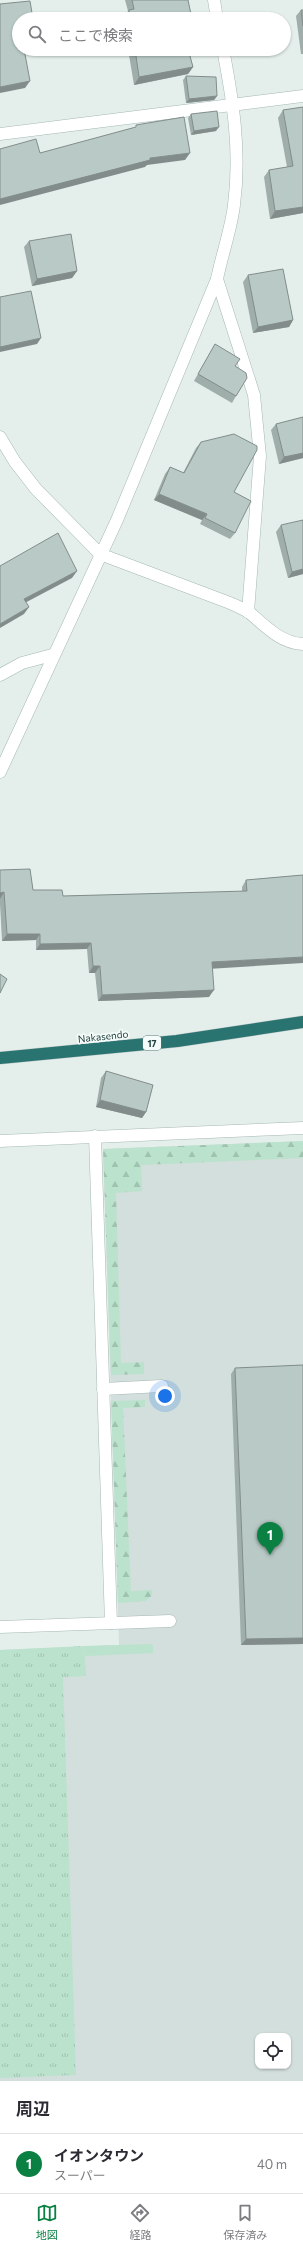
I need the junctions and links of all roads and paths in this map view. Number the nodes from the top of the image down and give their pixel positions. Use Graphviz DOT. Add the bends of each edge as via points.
graph roads {
  1 [pos="214,0"];
  2 [pos="217,12"];
  3 [pos="224,56"];
  4 [pos="303,96"];
  5 [pos="234,105"];
  6 [pos="0,134"];
  7 [pos="217,280"];
  8 [pos="0,437"];
  9 [pos="100,554"];
  10 [pos="248,612"];
  11 [pos="303,644"];
  12 [pos="52,655"];
  13 [pos="0,675"];
  14 [pos="0,772"];
  15 [pos="303,1022"];
  16 [pos="0,1058"];
  17 [pos="303,1128"];
  18 [pos="95,1136"];
  19 [pos="0,1141"];
  20 [pos="162,1386"];
  21 [pos="103,1389"];
  22 [pos="170,1621"];
  23 [pos="111,1623"];
  24 [pos="0,1627"];
  1 -- 2 [label="street"];
  3 -- 5 [label="street"];
  4 -- 5 [label="street"];
  5 -- 6 [label="street"];
  5 -- 7 [label="street" via="238,163 234,205 228,241"];
  7 -- 9 [label="street"];
  7 -- 10 [label="street" via="254,395 260,456"];
  8 -- 9 [label="street" via="36,489"];
  9 -- 10 [label="street"];
  9 -- 12 [label="street"];
  10 -- 11 [label="street" via="284,640"];
  12 -- 13 [label="street" via="22,663"];
  12 -- 14 [label="street"];
  15 -- 16 [label="highway, Nakasendo / 17" via="177,1041"];
  17 -- 18 [label="street"];
  18 -- 19 [label="street"];
  18 -- 21 [label="street"];
  20 -- 21 [label="street"];
  21 -- 23 [label="street"];
  22 -- 23 [label="street"];
  23 -- 24 [label="street"];
}
